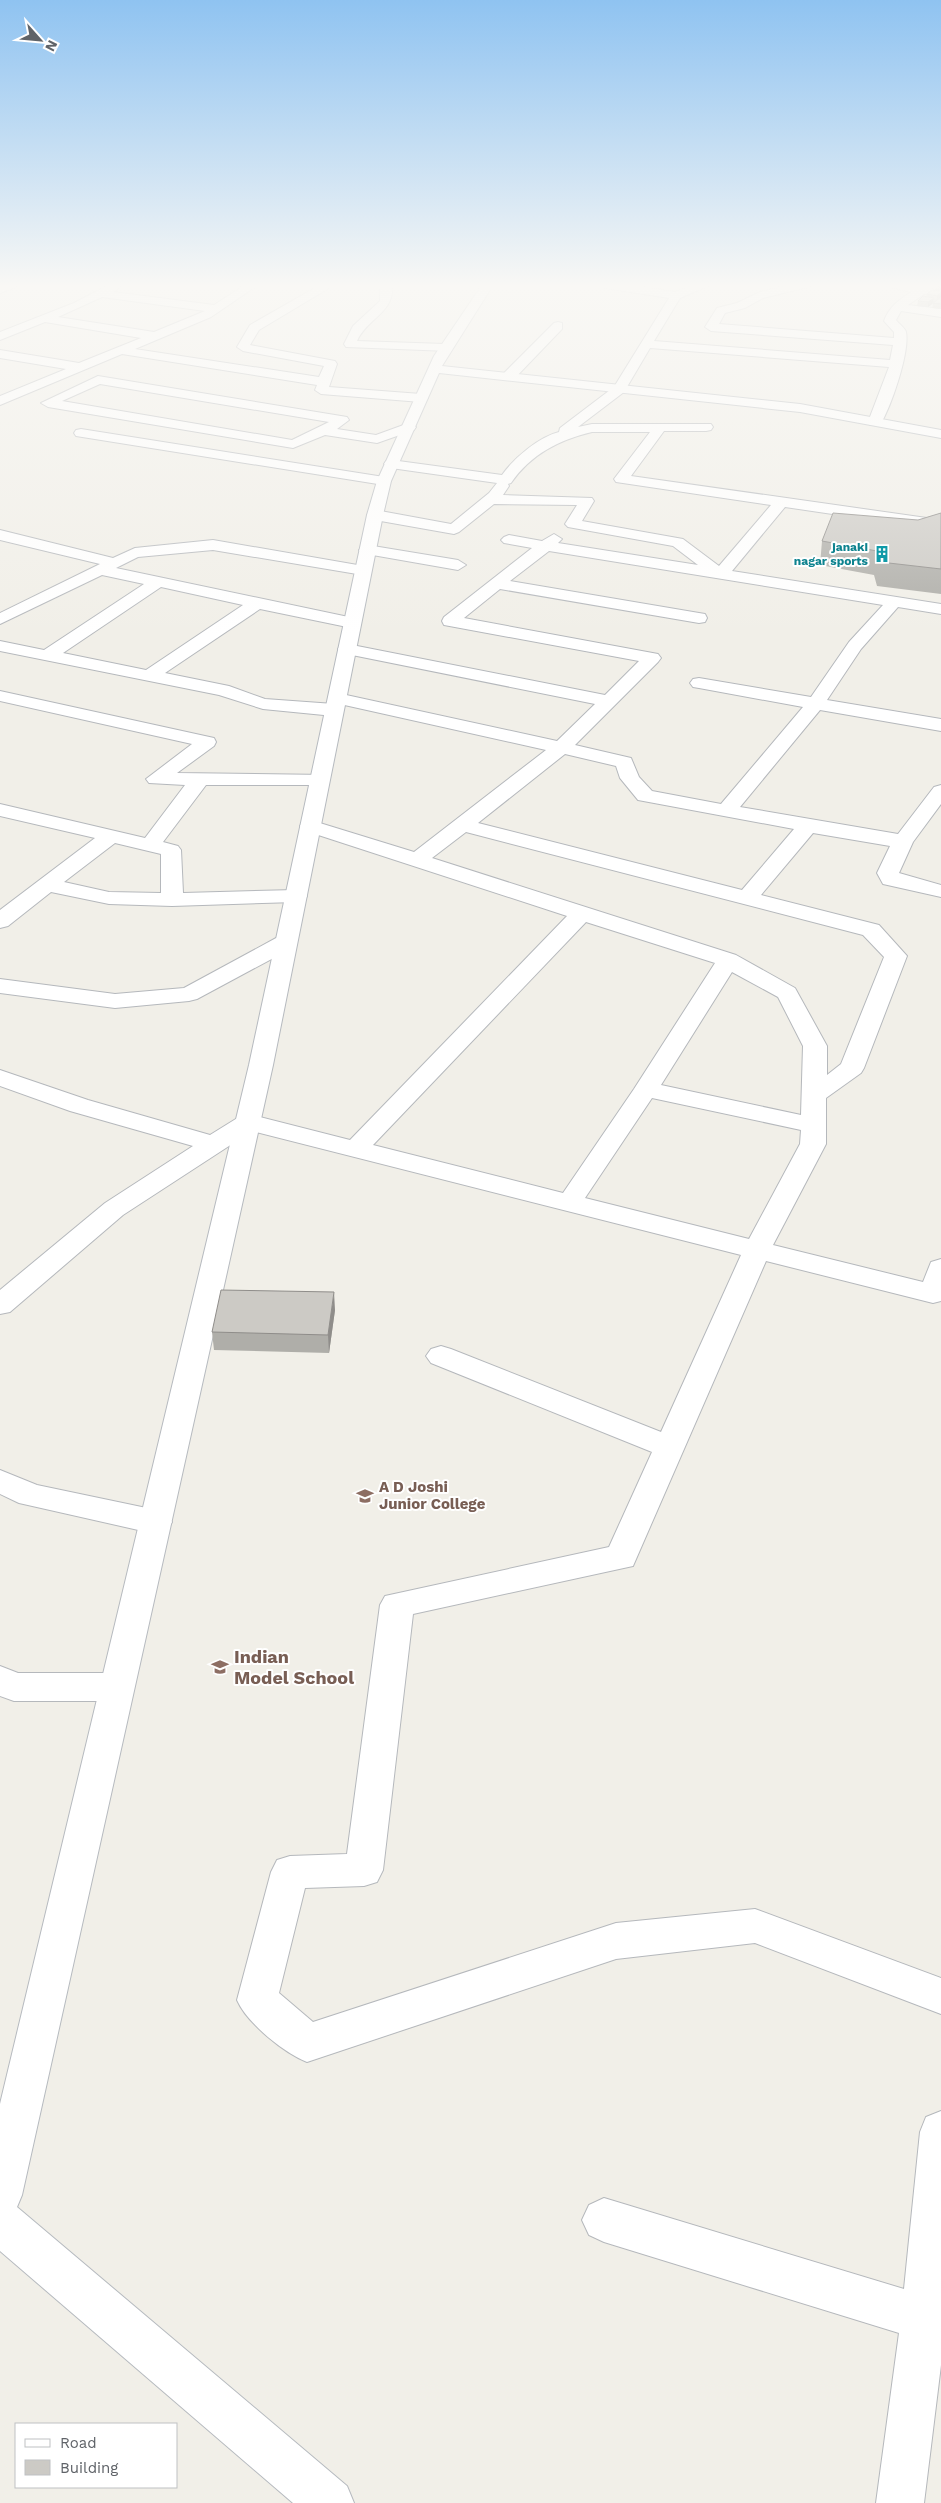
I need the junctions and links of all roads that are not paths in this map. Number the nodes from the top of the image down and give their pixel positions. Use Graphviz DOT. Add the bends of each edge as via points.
graph roads {
  1 [pos="51,402"];
  2 [pos="231,402"];
  3 [pos="419,402"];
  4 [pos="602,402"];
  5 [pos="741,402"];
  6 [pos="882,402"];
  7 [pos="875,422"];
  8 [pos="660,426"];
  9 [pos="408,427"];
  10 [pos="706,427"];
  11 [pos="324,431"];
  12 [pos="81,433"];
  13 [pos="941,434"];
  14 [pos="560,436"];
  15 [pos="387,472"];
  16 [pos="621,479"];
  17 [pos="506,480"];
  18 [pos="490,499"];
  19 [pos="587,501"];
  20 [pos="781,502"];
  21 [pos="374,515"];
  22 [pos="573,524"];
  23 [pos="941,526"];
  24 [pos="0,535"];
  25 [pos="509,540"];
  26 [pos="544,546"];
  27 [pos="365,560"];
  28 [pos="458,565"];
  29 [pos="108,566"];
  30 [pos="720,575"];
  31 [pos="158,582"];
  32 [pos="497,584"];
  33 [pos="894,602"];
  34 [pos="257,603"];
  35 [pos="941,609"];
  36 [pos="699,618"];
  37 [pos="0,619"];
  38 [pos="350,636"];
  39 [pos="0,646"];
  40 [pos="48,655"];
  41 [pos="150,675"];
  42 [pos="699,683"];
  43 [pos="0,696"];
  44 [pos="609,701"];
  45 [pos="336,704"];
  46 [pos="816,704"];
  47 [pos="941,726"];
  48 [pos="561,748"];
  49 [pos="200,779"];
  50 [pos="320,779"];
  51 [pos="941,791"];
  52 [pos="0,810"];
  53 [pos="726,811"];
  54 [pos="463,825"];
  55 [pos="310,826"];
  56 [pos="807,827"];
  57 [pos="111,836"];
  58 [pos="902,841"];
  59 [pos="150,845"];
  60 [pos="417,860"];
  61 [pos="48,885"];
  62 [pos="941,891"];
  63 [pos="296,896"];
  64 [pos="747,898"];
  65 [pos="172,900"];
  66 [pos="582,913"];
  67 [pos="0,921"];
  68 [pos="286,942"];
  69 [pos="728,960"];
  70 [pos="0,986"];
  71 [pos="0,1077"];
  72 [pos="646,1089"];
  73 [pos="816,1095"];
  74 [pos="248,1122"];
  75 [pos="814,1125"];
  76 [pos="214,1144"];
  77 [pos="355,1149"];
  78 [pos="569,1203"];
  79 [pos="757,1250"];
  80 [pos="941,1268"];
  81 [pos="937,1296"];
  82 [pos="0,1305"];
  83 [pos="441,1356"];
  84 [pos="669,1447"];
  85 [pos="0,1481"];
  86 [pos="156,1522"];
  87 [pos="0,1680"];
  88 [pos="117,1687"];
  89 [pos="941,1996"];
  90 [pos="941,2132"];
  91 [pos="0,2195"];
  92 [pos="604,2220"];
  93 [pos="0,2222"];
  94 [pos="924,2318"];
  95 [pos="330,2503"];
  96 [pos="900,2503"];
  1 -- 11 [label="street" via="48,403 293,444"];
  2 -- 11 [label="street" via="342,420"];
  3 -- 9 [label="street"];
  4 -- 14 [label="street"];
  5 -- 7 [label="street" via="800,408"];
  6 -- 7 [label="street"];
  7 -- 13 [label="street"];
  8 -- 10 [label="street"];
  8 -- 14 [label="street" via="592,428"];
  8 -- 16 [label="street"];
  9 -- 11 [label="street" via="377,439"];
  9 -- 15 [label="street"];
  12 -- 15 [label="street"];
  14 -- 17 [label="street" via="539,448"];
  15 -- 17 [label="street"];
  15 -- 21 [label="street"];
  16 -- 19 [label="street"];
  16 -- 20 [label="street"];
  17 -- 18 [label="street"];
  18 -- 19 [label="street"];
  18 -- 21 [label="street" via="454,530"];
  19 -- 22 [label="street"];
  20 -- 23 [label="street"];
  20 -- 30 [label="street"];
  21 -- 27 [label="street"];
  22 -- 26 [label="street"];
  22 -- 30 [label="street" via="678,542"];
  24 -- 29 [label="street"];
  25 -- 26 [label="street"];
  26 -- 30 [label="street"];
  26 -- 32 [label="street"];
  27 -- 28 [label="street"];
  27 -- 29 [label="street" via="213,545 135,553"];
  27 -- 38 [label="street"];
  29 -- 31 [label="street"];
  29 -- 37 [label="street"];
  30 -- 33 [label="street"];
  31 -- 34 [label="street"];
  31 -- 40 [label="street"];
  32 -- 36 [label="street"];
  32 -- 44 [label="street" via="450,621 652,658"];
  33 -- 35 [label="street"];
  33 -- 46 [label="street" via="856,646"];
  34 -- 38 [label="street"];
  34 -- 41 [label="street"];
  38 -- 44 [label="street"];
  38 -- 45 [label="street"];
  39 -- 40 [label="street"];
  40 -- 41 [label="street"];
  41 -- 45 [label="street" via="223,690 263,704"];
  42 -- 46 [label="street"];
  43 -- 49 [label="street" via="207,742 156,779"];
  44 -- 48 [label="street"];
  45 -- 48 [label="street"];
  45 -- 50 [label="street"];
  46 -- 47 [label="street"];
  46 -- 53 [label="street"];
  48 -- 53 [label="street" via="624,762 630,778 645,796"];
  48 -- 54 [label="street"];
  49 -- 50 [label="street"];
  49 -- 59 [label="street"];
  50 -- 55 [label="street"];
  51 -- 58 [label="street"];
  52 -- 57 [label="street"];
  53 -- 56 [label="street"];
  54 -- 60 [label="street"];
  54 -- 64 [label="street"];
  55 -- 60 [label="street"];
  55 -- 63 [label="street"];
  56 -- 58 [label="street"];
  56 -- 64 [label="street"];
  57 -- 59 [label="street"];
  57 -- 61 [label="street"];
  58 -- 62 [label="street" via="888,873 891,879"];
  59 -- 65 [label="street" via="171,850"];
  60 -- 66 [label="street"];
  61 -- 65 [label="street" via="108,898"];
  61 -- 67 [label="street"];
  63 -- 65 [label="street"];
  63 -- 68 [label="street"];
  64 -- 73 [label="street" via="871,930 896,956 852,1068"];
  66 -- 69 [label="street"];
  66 -- 77 [label="street"];
  68 -- 70 [label="street" via="189,994 115,1002"];
  68 -- 74 [label="street"];
  69 -- 72 [label="street"];
  69 -- 73 [label="street" via="787,993 815,1046"];
  71 -- 76 [label="street" via="87,1108"];
  72 -- 75 [label="street"];
  72 -- 78 [label="street"];
  73 -- 75 [label="street"];
  74 -- 76 [label="street"];
  74 -- 77 [label="street"];
  74 -- 86 [label="street"];
  75 -- 79 [label="street" via="813,1144"];
  76 -- 82 [label="street" via="114,1209"];
  77 -- 78 [label="street"];
  78 -- 79 [label="street"];
  79 -- 81 [label="street"];
  79 -- 84 [label="street"];
  80 -- 81 [label="street"];
  83 -- 84 [label="street"];
  84 -- 89 [label="street" via="621,1557 398,1605 364,1870 290,1872 257,2000 307,2043 616,1941 755,1926"];
  85 -- 86 [label="street" via="30,1495"];
  86 -- 88 [label="street"];
  87 -- 88 [label="street" via="14,1687"];
  88 -- 91 [label="street"];
  90 -- 94 [label="street"];
  92 -- 94 [label="street"];
  93 -- 95 [label="street"];
  94 -- 96 [label="street"];
}
